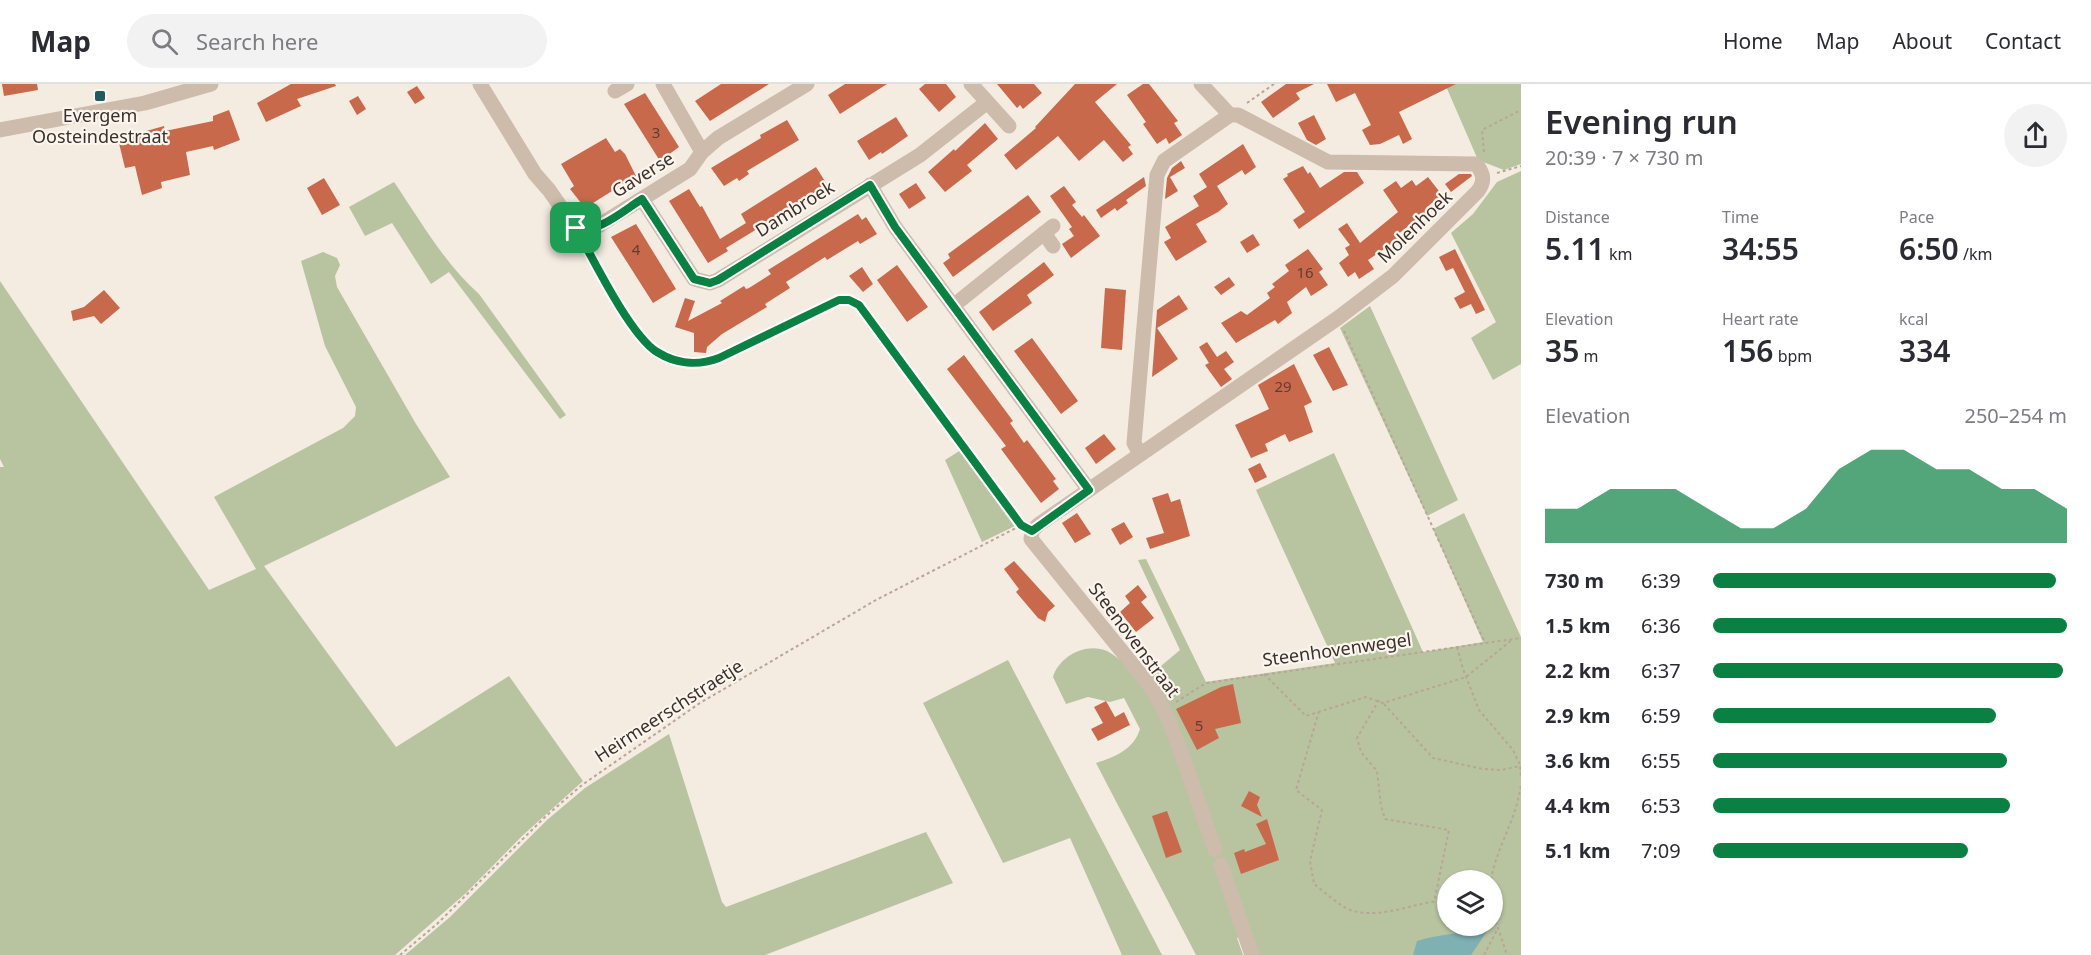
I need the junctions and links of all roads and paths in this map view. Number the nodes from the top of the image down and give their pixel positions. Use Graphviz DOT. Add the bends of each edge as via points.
graph roads {
  1 [pos="211,84"];
  2 [pos="480,84"];
  3 [pos="663,84"];
  4 [pos="807,84"];
  5 [pos="971,84"];
  6 [pos="1201,84"];
  7 [pos="1274,84"];
  8 [pos="986,103"];
  9 [pos="1521,110"];
  10 [pos="1230,115"];
  11 [pos="1009,126"];
  12 [pos="0,130"];
  13 [pos="702,152"];
  14 [pos="1521,166"];
  15 [pos="1482,173"];
  16 [pos="870,185"];
  17 [pos="642,199"];
  18 [pos="576,228"];
  19 [pos="1053,246"];
  20 [pos="953,306"];
  21 [pos="1338,318"];
  22 [pos="1140,454"];
  23 [pos="1089,490"];
  24 [pos="1026,528"];
  25 [pos="1521,638"];
  26 [pos="1514,639"];
  27 [pos="1485,642"];
  28 [pos="1457,647"];
  29 [pos="1264,674"];
  30 [pos="1466,677"];
  31 [pos="1379,700"];
  32 [pos="1383,703"];
  33 [pos="1164,710"];
  34 [pos="1318,711"];
  35 [pos="1521,766"];
  36 [pos="1521,778"];
  37 [pos="1521,784"];
  38 [pos="1493,870"];
  39 [pos="1434,902"];
  40 [pos="1437,902"];
  41 [pos="1494,936"];
  42 [pos="1499,936"];
  43 [pos="400,955"];
  44 [pos="1252,955"];
  45 [pos="1484,955"];
  46 [pos="1507,955"];
  1 -- 12 [label="street" via="145,103"];
  2 -- 18 [label="street" via="535,174"];
  3 -- 13 [label="street"];
  4 -- 13 [label="street, Gaverse" via="718,138"];
  5 -- 8 [label="street"];
  6 -- 10 [label="street, Molenhoek"];
  7 -- 10 [label="path"];
  8 -- 11 [label="street"];
  8 -- 16 [label="street" via="920,155"];
  9 -- 15 [label="path" via="1482,130"];
  10 -- 15 [label="street, Molenhoek" via="1238,115 1328,162 1476,164"];
  10 -- 22 [label="street" via="1164,161 1157,175 1134,443"];
  13 -- 17 [label="street, Gaverse" via="690,169"];
  14 -- 15 [label="path"];
  15 -- 21 [label="street, Molenhoek" via="1483,183 1472,199 1406,264"];
  16 -- 17 [label="street, Dambroek" via="710,283 694,279"];
  16 -- 20 [label="street" via="895,227"];
  17 -- 18 [label="street, Gaverse" via="598,226 585,231"];
  18 -- 24 [label="path" via="634,328 657,352 677,361 700,363 719,358 839,300 859,305"];
  19 -- 20 [label="street" via="1048,230"];
  20 -- 23 [label="street"];
  21 -- 22 [label="street, Molenhoek"];
  21 -- 27 [label="path"];
  22 -- 23 [label="street, Molenhoek"];
  23 -- 24 [label="street, Molenhoek"];
  24 -- 33 [label="street, Steenovenstraat" via="1150,686"];
  24 -- 43 [label="path, Heirmeerschstraetje" via="876,600 700,703 582,785"];
  25 -- 26 [label="path, Steenhovenwegel"];
  26 -- 27 [label="path, Steenhovenwegel"];
  26 -- 30 [label="path"];
  27 -- 28 [label="path, Steenhovenwegel"];
  28 -- 29 [label="path, Steenhovenwegel"];
  28 -- 30 [label="path"];
  29 -- 33 [label="path, Steenhovenwegel" via="1206,683"];
  29 -- 34 [label="path" via="1306,716"];
  30 -- 32 [label="path"];
  30 -- 35 [label="path" via="1479,710 1513,750"];
  31 -- 32 [label="path"];
  31 -- 34 [label="path" via="1366,697"];
  31 -- 39 [label="path" via="1357,738 1361,752 1377,771 1385,819 1449,830"];
  32 -- 35 [label="path" via="1433,758 1483,769"];
  33 -- 44 [label="street, Steenovenstraat"];
  34 -- 39 [label="path" via="1296,790 1322,810 1311,861 1314,884 1352,911 1404,909"];
  35 -- 36 [label="path"];
  37 -- 38 [label="path" via="1513,821"];
  39 -- 40 [label="path"];
  41 -- 45 [label="path"];
  42 -- 46 [label="path"];
}
